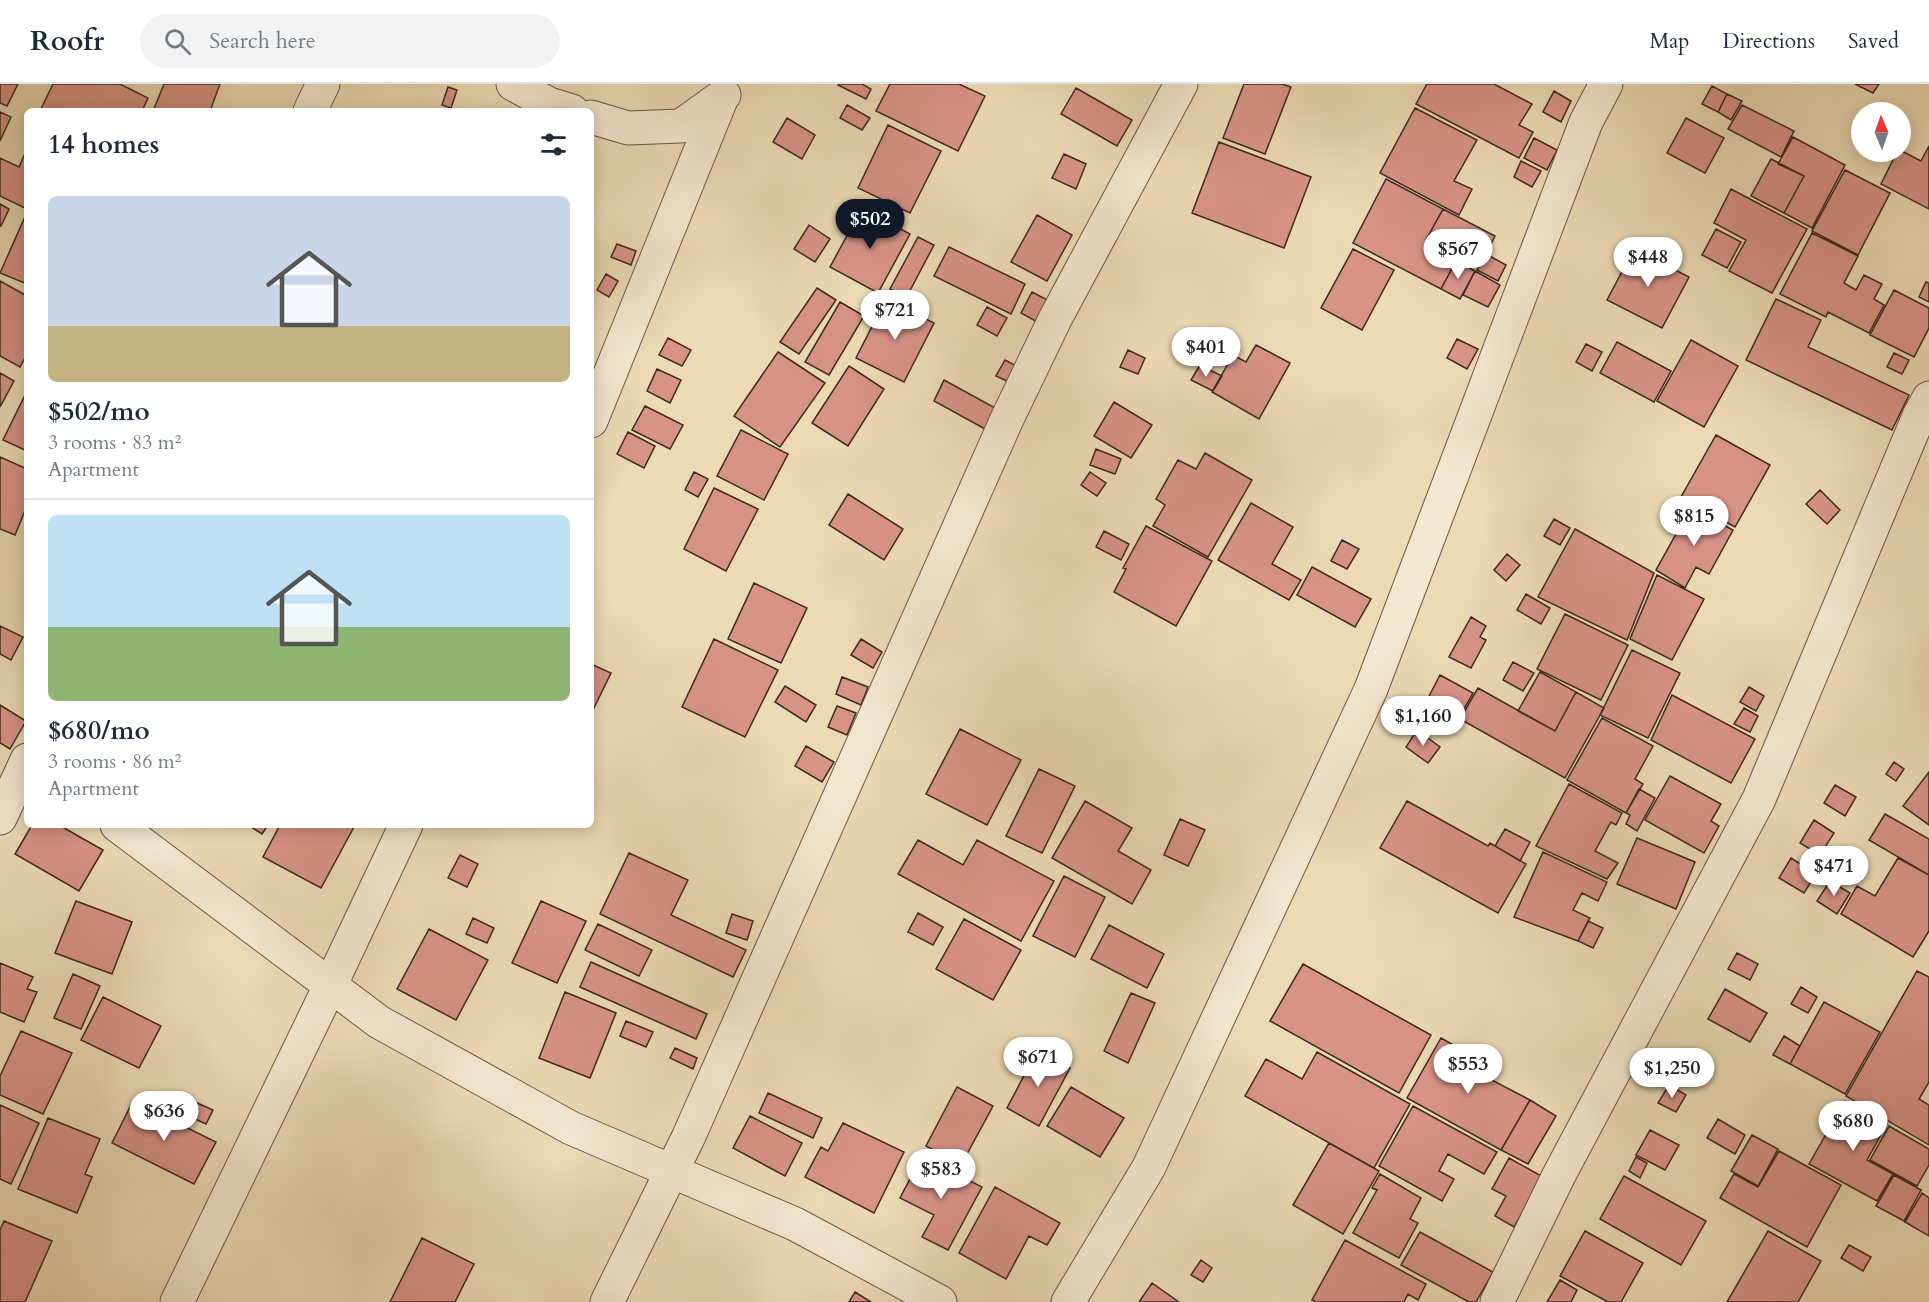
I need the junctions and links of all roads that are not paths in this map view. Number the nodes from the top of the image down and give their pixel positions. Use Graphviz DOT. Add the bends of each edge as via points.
graph roads {
  1 [pos="323,84"];
  2 [pos="513,84"];
  3 [pos="1181,84"];
  4 [pos="1606,84"];
  5 [pos="727,91"];
  6 [pos="311,108"];
  7 [pos="562,108"];
  8 [pos="594,118"];
  9 [pos="1929,398"];
  10 [pos="594,414"];
  11 [pos="19,764"];
  12 [pos="0,818"];
  13 [pos="121,828"];
  14 [pos="405,828"];
  15 [pos="330,986"];
  16 [pos="673,1171"];
  17 [pos="177,1302"];
  18 [pos="607,1302"];
  19 [pos="940,1302"];
  20 [pos="1068,1302"];
  21 [pos="1497,1302"];
  1 -- 6 [label="street"];
  2 -- 7 [label="street"];
  3 -- 16 [label="street" via="1055,319 1012,409"];
  4 -- 20 [label="street" via="1586,122 1371,689 1149,1167"];
  5 -- 8 [label="street" via="681,126 628,128"];
  5 -- 10 [label="street"];
  9 -- 21 [label="street" via="1759,799 1558,1175"];
  11 -- 12 [label="street"];
  13 -- 15 [label="street"];
  14 -- 15 [label="street"];
  15 -- 16 [label="street" via="379,1022 571,1128"];
  15 -- 17 [label="street"];
  16 -- 18 [label="street"];
  16 -- 19 [label="street" via="795,1224"];
}
